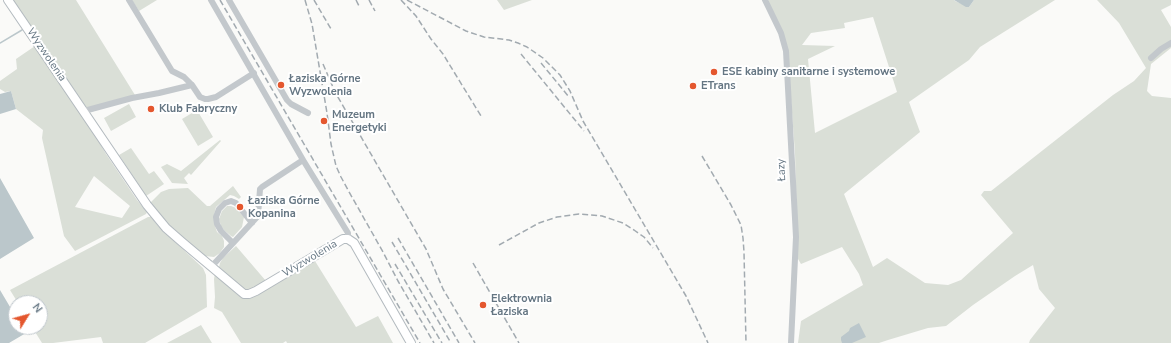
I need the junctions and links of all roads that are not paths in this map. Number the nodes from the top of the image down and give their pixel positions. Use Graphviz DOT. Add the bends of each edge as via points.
graph roads {
  1 [pos="8,0"];
  2 [pos="129,0"];
  3 [pos="211,0"];
  4 [pos="229,0"];
  5 [pos="766,0"];
  6 [pos="1171,43"];
  7 [pos="1151,58"];
  8 [pos="254,73"];
  9 [pos="192,85"];
  10 [pos="84,111"];
  11 [pos="308,113"];
  12 [pos="303,160"];
  13 [pos="252,223"];
  14 [pos="348,239"];
  15 [pos="233,243"];
  16 [pos="212,266"];
  17 [pos="411,343"];
  18 [pos="791,343"];
  1 -- 10 [label="street, Wyzwolenia"];
  2 -- 9 [label="street" via="172,71"];
  3 -- 8 [label="street"];
  4 -- 11 [label="street" via="287,100"];
  5 -- 18 [label="street, Łazy" via="786,51 796,237"];
  6 -- 7 [label="street"];
  8 -- 9 [label="street" via="216,97 208,99 200,97"];
  8 -- 12 [label="street"];
  9 -- 10 [label="street"];
  10 -- 16 [label="street, Wyzwolenia" via="153,213 166,228"];
  12 -- 13 [label="street" via="260,189 258,216"];
  12 -- 14 [label="street" via="348,233"];
  13 -- 15 [label="street"];
  13 -- 15 [label="street" via="236,203 225,203 219,209 216,216 217,224"];
  14 -- 16 [label="street, Wyzwolenia" via="343,239 249,294 244,294"];
  14 -- 17 [label="street, Wyzwolenia" via="354,243"];
  15 -- 16 [label="street"];
}
